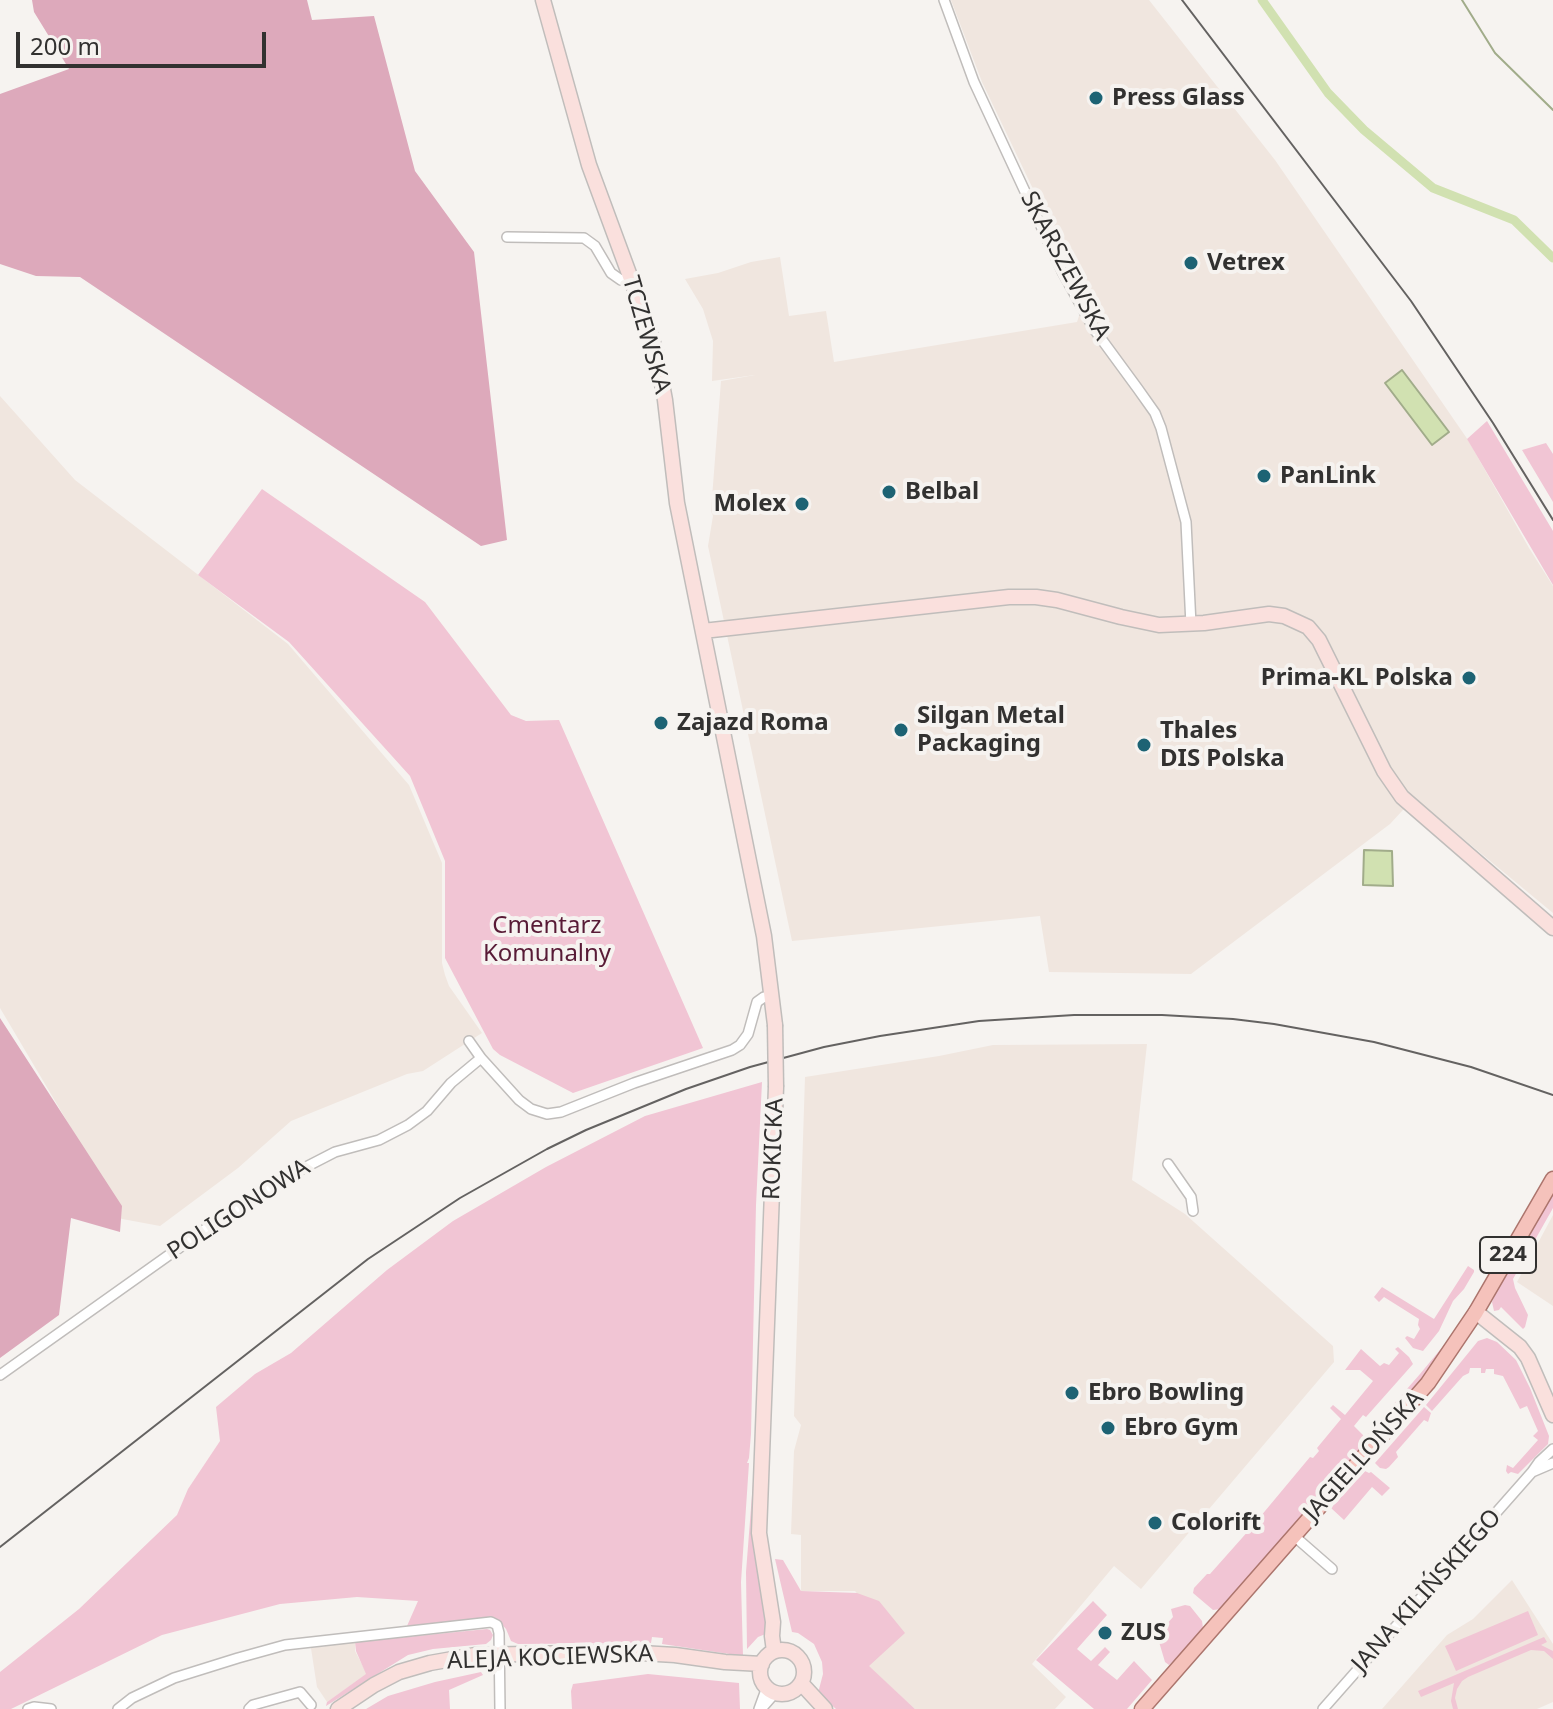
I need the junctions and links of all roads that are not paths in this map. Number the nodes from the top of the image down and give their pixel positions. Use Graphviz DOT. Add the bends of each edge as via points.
graph roads {
  1 [pos="543,0"];
  2 [pos="944,0"];
  3 [pos="507,237"];
  4 [pos="630,277"];
  5 [pos="1191,625"];
  6 [pos="703,631"];
  7 [pos="713,680"];
  8 [pos="1553,928"];
  9 [pos="772,995"];
  10 [pos="469,1041"];
  11 [pos="481,1058"];
  12 [pos="1168,1164"];
  13 [pos="1553,1179"];
  14 [pos="1193,1211"];
  15 [pos="1476,1312"];
  16 [pos="0,1375"];
  17 [pos="1553,1415"];
  18 [pos="1553,1449"];
  19 [pos="1553,1463"];
  20 [pos="1532,1472"];
  21 [pos="1293,1535"];
  22 [pos="1332,1569"];
  23 [pos="779,1651"];
  24 [pos="500,1654"];
  25 [pos="766,1679"];
  26 [pos="797,1687"];
  27 [pos="311,1705"];
  28 [pos="28,1709"];
  29 [pos="51,1709"];
  30 [pos="118,1709"];
  31 [pos="249,1709"];
  32 [pos="338,1709"];
  33 [pos="500,1709"];
  34 [pos="760,1709"];
  35 [pos="822,1709"];
  36 [pos="1142,1709"];
  37 [pos="1323,1709"];
  1 -- 4 [label="street, TCZEWSKA" via="586,157"];
  2 -- 5 [label="street, SKARSZEWSKA" via="974,82 1062,271 1161,428 1186,522"];
  3 -- 4 [label="street" via="584,238 611,273 621,280"];
  4 -- 6 [label="street, TCZEWSKA" via="661,376 677,503"];
  5 -- 6 [label="street" via="1159,625 1066,602 1009,597"];
  5 -- 8 [label="street" via="1269,614 1308,627 1331,661 1394,787"];
  6 -- 7 [label="street, TCZEWSKA"];
  7 -- 9 [label="street, ROKICKA"];
  9 -- 11 [label="street" via="757,1002 748,1034 732,1050 561,1112 531,1109"];
  9 -- 23 [label="street, ROKICKA, bridge" via="776,1087 759,1533"];
  10 -- 11 [label="street"];
  11 -- 16 [label="street, POLIGONOWA" via="408,1125 302,1169 207,1228"];
  12 -- 14 [label="street" via="1191,1197"];
  13 -- 15 [label="main road, JAGIELLOŃSKA / 224"];
  15 -- 17 [label="street" via="1520,1347"];
  15 -- 21 [label="main road, JAGIELLOŃSKA / 224" via="1428,1383"];
  18 -- 20 [label="street, JANA KILIŃSKIEGO"];
  19 -- 20 [label="street, JANA KILIŃSKIEGO"];
  20 -- 37 [label="street, JANA KILIŃSKIEGO"];
  21 -- 22 [label="street"];
  21 -- 36 [label="main road, JAGIELLOŃSKA / 224"];
  23 -- 25 [label="street" via="767,1656"];
  23 -- 26 [label="street" via="802,1661 804,1676"];
  24 -- 25 [label="street, ALEJA KOCIEWSKA" via="675,1655 725,1662"];
  24 -- 30 [label="street" via="498,1628 491,1622 285,1645 174,1678"];
  24 -- 32 [label="street, ALEJA KOCIEWSKA" via="399,1672"];
  24 -- 33 [label="street"];
  25 -- 26 [label="street" via="781,1694"];
  25 -- 34 [label="street"];
  26 -- 35 [label="street"];
  27 -- 31 [label="street" via="300,1692"];
  28 -- 29 [label="street"];
}
